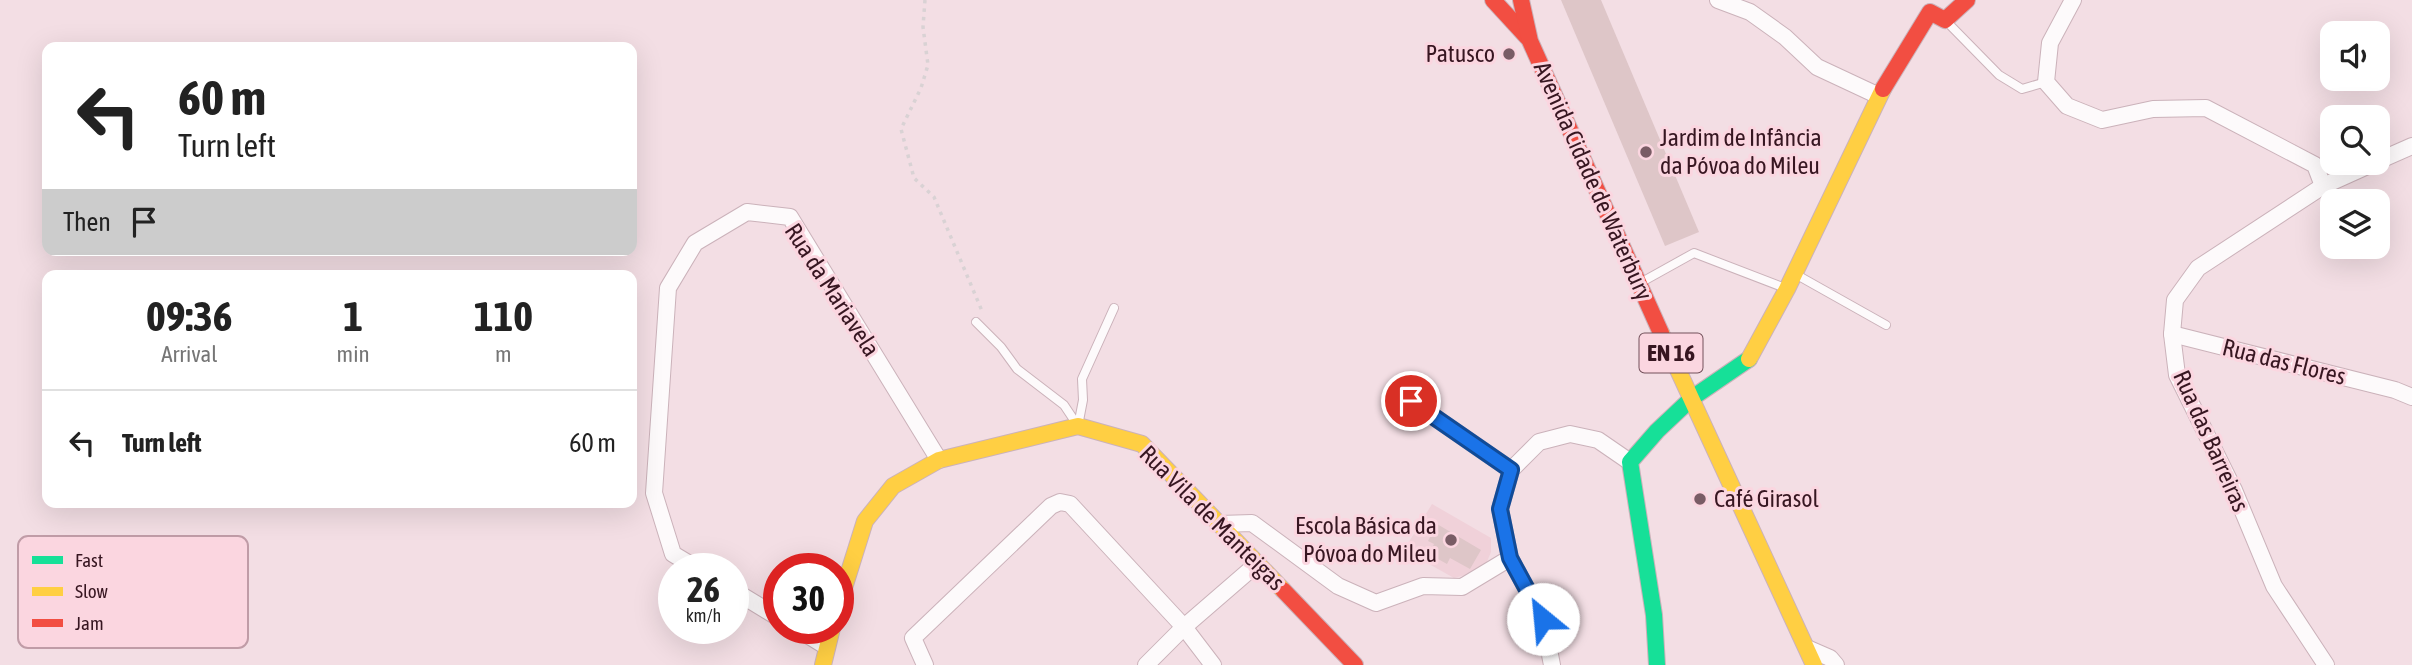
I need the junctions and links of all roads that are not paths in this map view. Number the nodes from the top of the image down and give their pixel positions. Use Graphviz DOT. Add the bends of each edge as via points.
graph roads {
  1 [pos="1493,0"];
  2 [pos="1521,0"];
  3 [pos="1718,0"];
  4 [pos="1967,0"];
  5 [pos="2070,2"];
  6 [pos="1945,20"];
  7 [pos="1530,41"];
  8 [pos="2046,82"];
  9 [pos="1879,96"];
  10 [pos="2412,146"];
  11 [pos="2390,156"];
  12 [pos="2347,175"];
  13 [pos="2323,186"];
  14 [pos="1795,273"];
  15 [pos="1638,284"];
  16 [pos="1787,289"];
  17 [pos="1114,308"];
  18 [pos="980,319"];
  19 [pos="1886,325"];
  20 [pos="2172,334"];
  21 [pos="2412,397"];
  22 [pos="1692,398"];
  23 [pos="1411,401"];
  24 [pos="1078,426"];
  25 [pos="939,460"];
  26 [pos="1630,462"];
  27 [pos="1511,470"];
  28 [pos="1220,524"];
  29 [pos="673,553"];
  30 [pos="854,556"];
  31 [pos="1510,558"];
  32 [pos="1258,563"];
  33 [pos="1184,627"];
  34 [pos="822,644"];
  35 [pos="828,644"];
  36 [pos="827,647"];
  37 [pos="1807,648"];
  38 [pos="823,665"];
  39 [pos="925,665"];
  40 [pos="1146,665"];
  41 [pos="1213,665"];
  42 [pos="1355,665"];
  43 [pos="1552,665"];
  44 [pos="1657,665"];
  45 [pos="1814,665"];
  46 [pos="1836,665"];
  47 [pos="2326,665"];
  1 -- 7 [label="main road, EN 16"];
  2 -- 7 [label="main road, EN 16"];
  3 -- 9 [label="street" via="1750,12 1817,67"];
  4 -- 6 [label="main road"];
  5 -- 8 [label="street" via="2050,43"];
  6 -- 8 [label="lane" via="1999,75 2022,89"];
  6 -- 9 [label="main road" via="1930,12"];
  7 -- 15 [label="main road, Avenida Cidade de Waterbury / EN 16"];
  8 -- 13 [label="street" via="2067,106 2102,120 2153,109 2206,108 2315,165"];
  9 -- 14 [label="main road"];
  10 -- 11 [label="street, Rua das Barreiras"];
  12 -- 13 [label="street, Rua das Barreiras"];
  13 -- 20 [label="street, Rua das Barreiras" via="2198,268 2175,300"];
  14 -- 16 [label="main road"];
  14 -- 19 [label="lane"];
  15 -- 16 [label="lane" via="1693,253"];
  15 -- 22 [label="main road, Avenida Cidade de Waterbury / EN 16"];
  16 -- 22 [label="main road" via="1748,361"];
  17 -- 24 [label="lane" via="1082,379"];
  18 -- 24 [label="lane" via="1017,369 1064,405"];
  20 -- 21 [label="street, Rua das Flores"];
  20 -- 47 [label="street, Rua das Barreiras" via="2177,375 2234,490 2274,586"];
  22 -- 26 [label="main road"];
  22 -- 37 [label="main road, Avenida Cidade de Waterbury / EN 16"];
  23 -- 27 [label="street"];
  24 -- 25 [label="main road, Rua Vila de Manteigas"];
  24 -- 28 [label="main road, Rua Vila de Manteigas" via="1142,443"];
  25 -- 29 [label="street, Rua da Mariavela" via="790,217 747,212 695,243 668,288 654,493"];
  25 -- 30 [label="main road, Rua Vila de Manteigas" via="892,486 865,521"];
  26 -- 27 [label="street" via="1598,440 1570,434 1539,442"];
  26 -- 44 [label="main road" via="1654,615"];
  27 -- 31 [label="street" via="1500,509"];
  28 -- 31 [label="street" via="1252,523 1338,586 1376,603 1423,586 1462,587"];
  28 -- 32 [label="main road, Rua Vila de Manteigas"];
  31 -- 43 [label="street" via="1543,619"];
  32 -- 33 [label="street"];
  32 -- 42 [label="main road, Rua Vila de Manteigas"];
  33 -- 39 [label="street" via="1070,504 1060,502 913,638"];
  33 -- 40 [label="street"];
  33 -- 41 [label="street"];
  34 -- 36 [label="street"];
  35 -- 36 [label="main road"];
  36 -- 38 [label="main road"];
  37 -- 45 [label="main road, Avenida Cidade de Waterbury / EN 16"];
  37 -- 46 [label="street"];
}
